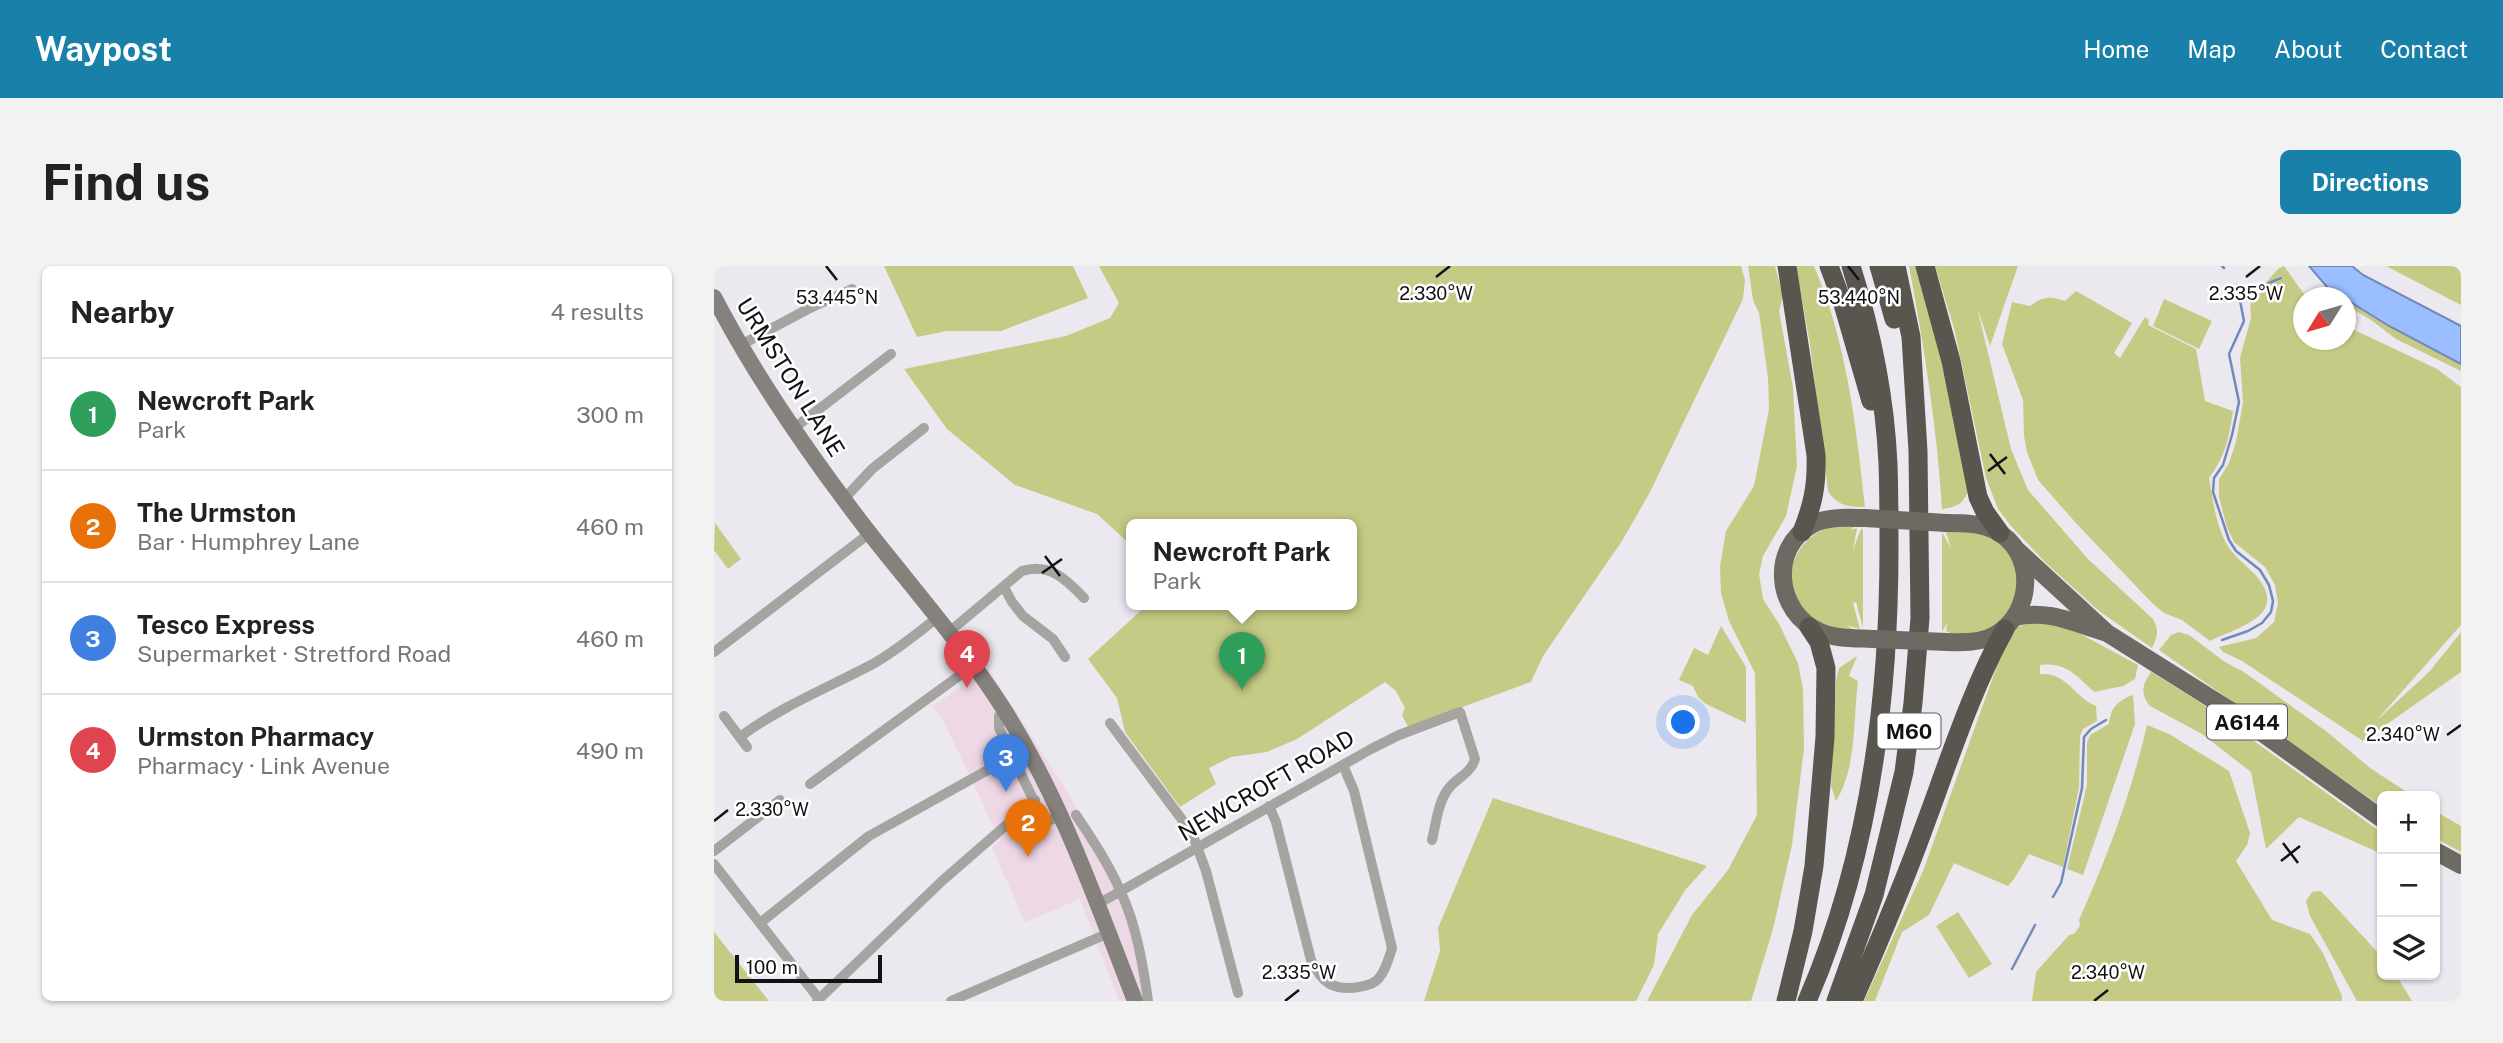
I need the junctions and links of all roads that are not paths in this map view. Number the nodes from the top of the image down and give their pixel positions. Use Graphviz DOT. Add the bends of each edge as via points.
graph roads {
  1 [pos="1787,266"];
  2 [pos="1829,266"];
  3 [pos="1851,266"];
  4 [pos="1879,266"];
  5 [pos="1896,266"];
  6 [pos="1925,266"];
  7 [pos="852,289"];
  8 [pos="714,297"];
  9 [pos="739,346"];
  10 [pos="891,354"];
  11 [pos="924,428"];
  12 [pos="793,429"];
  13 [pos="1918,452"];
  14 [pos="1888,463"];
  15 [pos="844,499"];
  16 [pos="1802,532"];
  17 [pos="870,533"];
  18 [pos="2000,533"];
  19 [pos="2018,551"];
  20 [pos="1004,587"];
  21 [pos="1084,598"];
  22 [pos="937,618"];
  23 [pos="2010,623"];
  24 [pos="1809,627"];
  25 [pos="949,632"];
  26 [pos="2107,633"];
  27 [pos="714,652"];
  28 [pos="1065,657"];
  29 [pos="974,665"];
  30 [pos="1003,709"];
  31 [pos="724,716"];
  32 [pos="1110,723"];
  33 [pos="740,737"];
  34 [pos="747,747"];
  35 [pos="1013,756"];
  36 [pos="1343,765"];
  37 [pos="810,784"];
  38 [pos="780,800"];
  39 [pos="1035,800"];
  40 [pos="1269,806"];
  41 [pos="1063,808"];
  42 [pos="2377,815"];
  43 [pos="1432,840"];
  44 [pos="1196,848"];
  45 [pos="714,850"];
  46 [pos="2440,854"];
  47 [pos="714,864"];
  48 [pos="2461,865"];
  49 [pos="1122,892"];
  50 [pos="1098,904"];
  51 [pos="760,923"];
  52 [pos="1109,933"];
  53 [pos="1238,993"];
  54 [pos="823,999"];
  55 [pos="951,1001"];
  56 [pos="1135,1001"];
  57 [pos="1148,1001"];
  58 [pos="1786,1001"];
  59 [pos="1807,1001"];
  60 [pos="1836,1001"];
  61 [pos="1853,1001"];
  1 -- 16 [label="highway" via="1816,456 1813,504"];
  2 -- 14 [label="highway, M60"];
  3 -- 14 [label="highway, M60" via="1880,389"];
  4 -- 13 [label="highway, M60" via="1909,382"];
  5 -- 13 [label="highway, M60" via="1911,337"];
  6 -- 18 [label="highway" via="1954,374 1978,497"];
  7 -- 9 [label="street"];
  8 -- 9 [label="main road, URMSTON LANE"];
  9 -- 12 [label="main road, URMSTON LANE"];
  10 -- 12 [label="street"];
  11 -- 15 [label="street" via="872,469"];
  12 -- 15 [label="main road, URMSTON LANE"];
  13 -- 60 [label="highway, M60" via="1920,618 1904,772 1874,895"];
  14 -- 59 [label="highway, M60" via="1889,613 1880,723 1856,856"];
  15 -- 17 [label="main road, URMSTON LANE"];
  16 -- 18 [label="main road, bridge" via="1831,518 1980,525"];
  16 -- 24 [label="main road" via="1786,554 1782,583 1794,612"];
  17 -- 22 [label="main road, URMSTON LANE"];
  17 -- 27 [label="street"];
  18 -- 19 [label="main road, A6144"];
  19 -- 23 [label="main road" via="2026,578 2025,594"];
  19 -- 26 [label="main road, A6144"];
  20 -- 21 [label="street" via="1034,567 1055,573"];
  20 -- 25 [label="street"];
  20 -- 28 [label="street" via="1023,616 1053,639"];
  22 -- 25 [label="main road, URMSTON LANE"];
  22 -- 33 [label="street" via="872,664"];
  23 -- 24 [label="main road, A6144, bridge" via="1986,639 1947,642 1834,636"];
  23 -- 26 [label="main road, A6144" via="2033,614 2054,616"];
  23 -- 61 [label="highway, M60" via="1994,649"];
  24 -- 58 [label="highway" via="1826,668 1825,737 1814,866"];
  25 -- 29 [label="main road, URMSTON LANE"];
  26 -- 42 [label="main road, A6144" via="2239,716"];
  29 -- 30 [label="main road, URMSTON LANE"];
  29 -- 37 [label="street"];
  30 -- 35 [label="street" via="999,728"];
  30 -- 41 [label="main road, URMSTON LANE"];
  31 -- 33 [label="street"];
  32 -- 44 [label="street" via="1192,833"];
  33 -- 34 [label="street"];
  35 -- 39 [label="street"];
  35 -- 51 [label="street" via="869,836"];
  36 -- 40 [label="street, NEWCROFT ROAD"];
  36 -- 40 [label="street" via="1354,791 1392,947 1384,971 1371,985 1343,989 1331,985 1316,970"];
  36 -- 43 [label="street, NEWCROFT ROAD" via="1399,735 1460,712 1474,763 1445,794"];
  38 -- 45 [label="street"];
  39 -- 41 [label="street" via="1045,819"];
  39 -- 54 [label="street" via="942,881"];
  40 -- 44 [label="street, NEWCROFT ROAD"];
  41 -- 49 [label="street" via="1098,848"];
  41 -- 50 [label="main road, URMSTON LANE"];
  44 -- 49 [label="street, NEWCROFT ROAD"];
  44 -- 53 [label="street"];
  46 -- 48 [label="main road"];
  47 -- 51 [label="street"];
  49 -- 50 [label="street, NEWCROFT ROAD"];
  49 -- 57 [label="street"];
  50 -- 52 [label="main road, URMSTON LANE"];
  51 -- 54 [label="street"];
  52 -- 55 [label="street"];
  52 -- 56 [label="main road, URMSTON LANE"];
}
